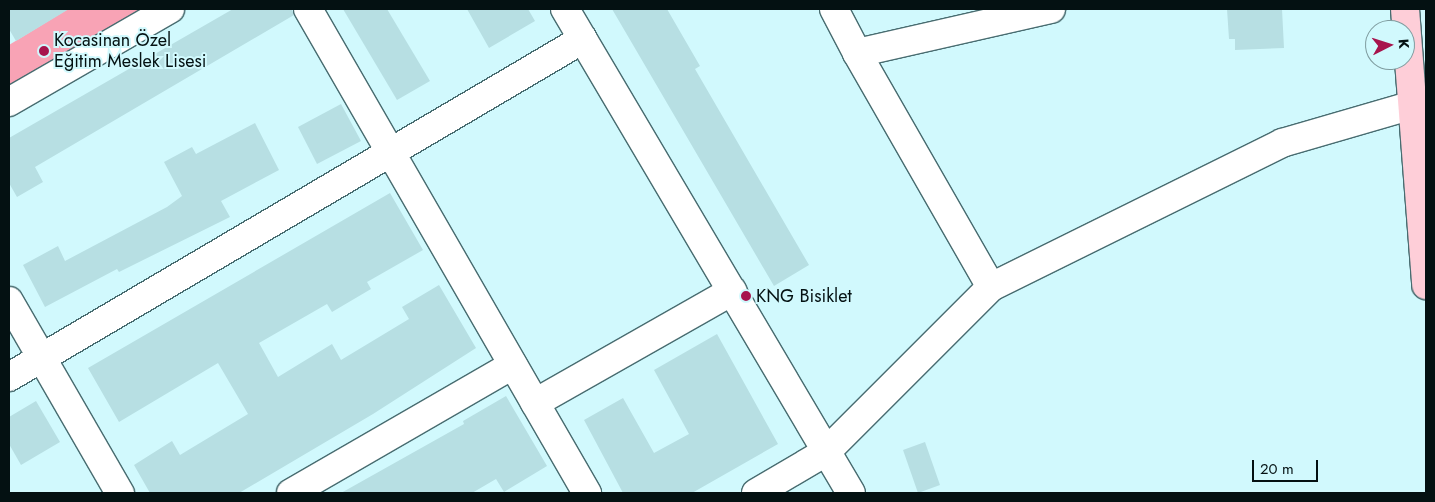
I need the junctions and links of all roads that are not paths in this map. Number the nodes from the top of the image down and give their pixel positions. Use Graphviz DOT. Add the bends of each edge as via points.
graph roads {
  1 [pos="170,9"];
  2 [pos="308,9"];
  3 [pos="564,9"];
  4 [pos="834,9"];
  5 [pos="1051,9"];
  6 [pos="1405,9"];
  7 [pos="583,39"];
  8 [pos="857,52"];
  9 [pos="9,102"];
  10 [pos="1413,105"];
  11 [pos="391,152"];
  12 [pos="1426,285"];
  13 [pos="992,286"];
  14 [pos="732,291"];
  15 [pos="9,301"];
  16 [pos="42,357"];
  17 [pos="513,365"];
  18 [pos="9,377"];
  19 [pos="535,403"];
  20 [pos="826,452"];
  21 [pos="120,493"];
  22 [pos="291,493"];
  23 [pos="588,493"];
  24 [pos="756,493"];
  25 [pos="851,493"];
  1 -- 9 [label="street"];
  2 -- 11 [label="street"];
  3 -- 7 [label="street"];
  4 -- 8 [label="street"];
  5 -- 8 [label="street"];
  6 -- 10 [label="main road"];
  7 -- 11 [label="street"];
  7 -- 14 [label="street"];
  8 -- 13 [label="street"];
  10 -- 12 [label="main road"];
  10 -- 13 [label="street" via="1282,143"];
  11 -- 16 [label="street"];
  11 -- 17 [label="street"];
  13 -- 20 [label="street"];
  14 -- 19 [label="street"];
  14 -- 20 [label="street"];
  15 -- 16 [label="street"];
  16 -- 18 [label="street"];
  16 -- 21 [label="street"];
  17 -- 19 [label="street"];
  17 -- 22 [label="street"];
  19 -- 23 [label="street"];
  20 -- 24 [label="street"];
  20 -- 25 [label="street"];
}
